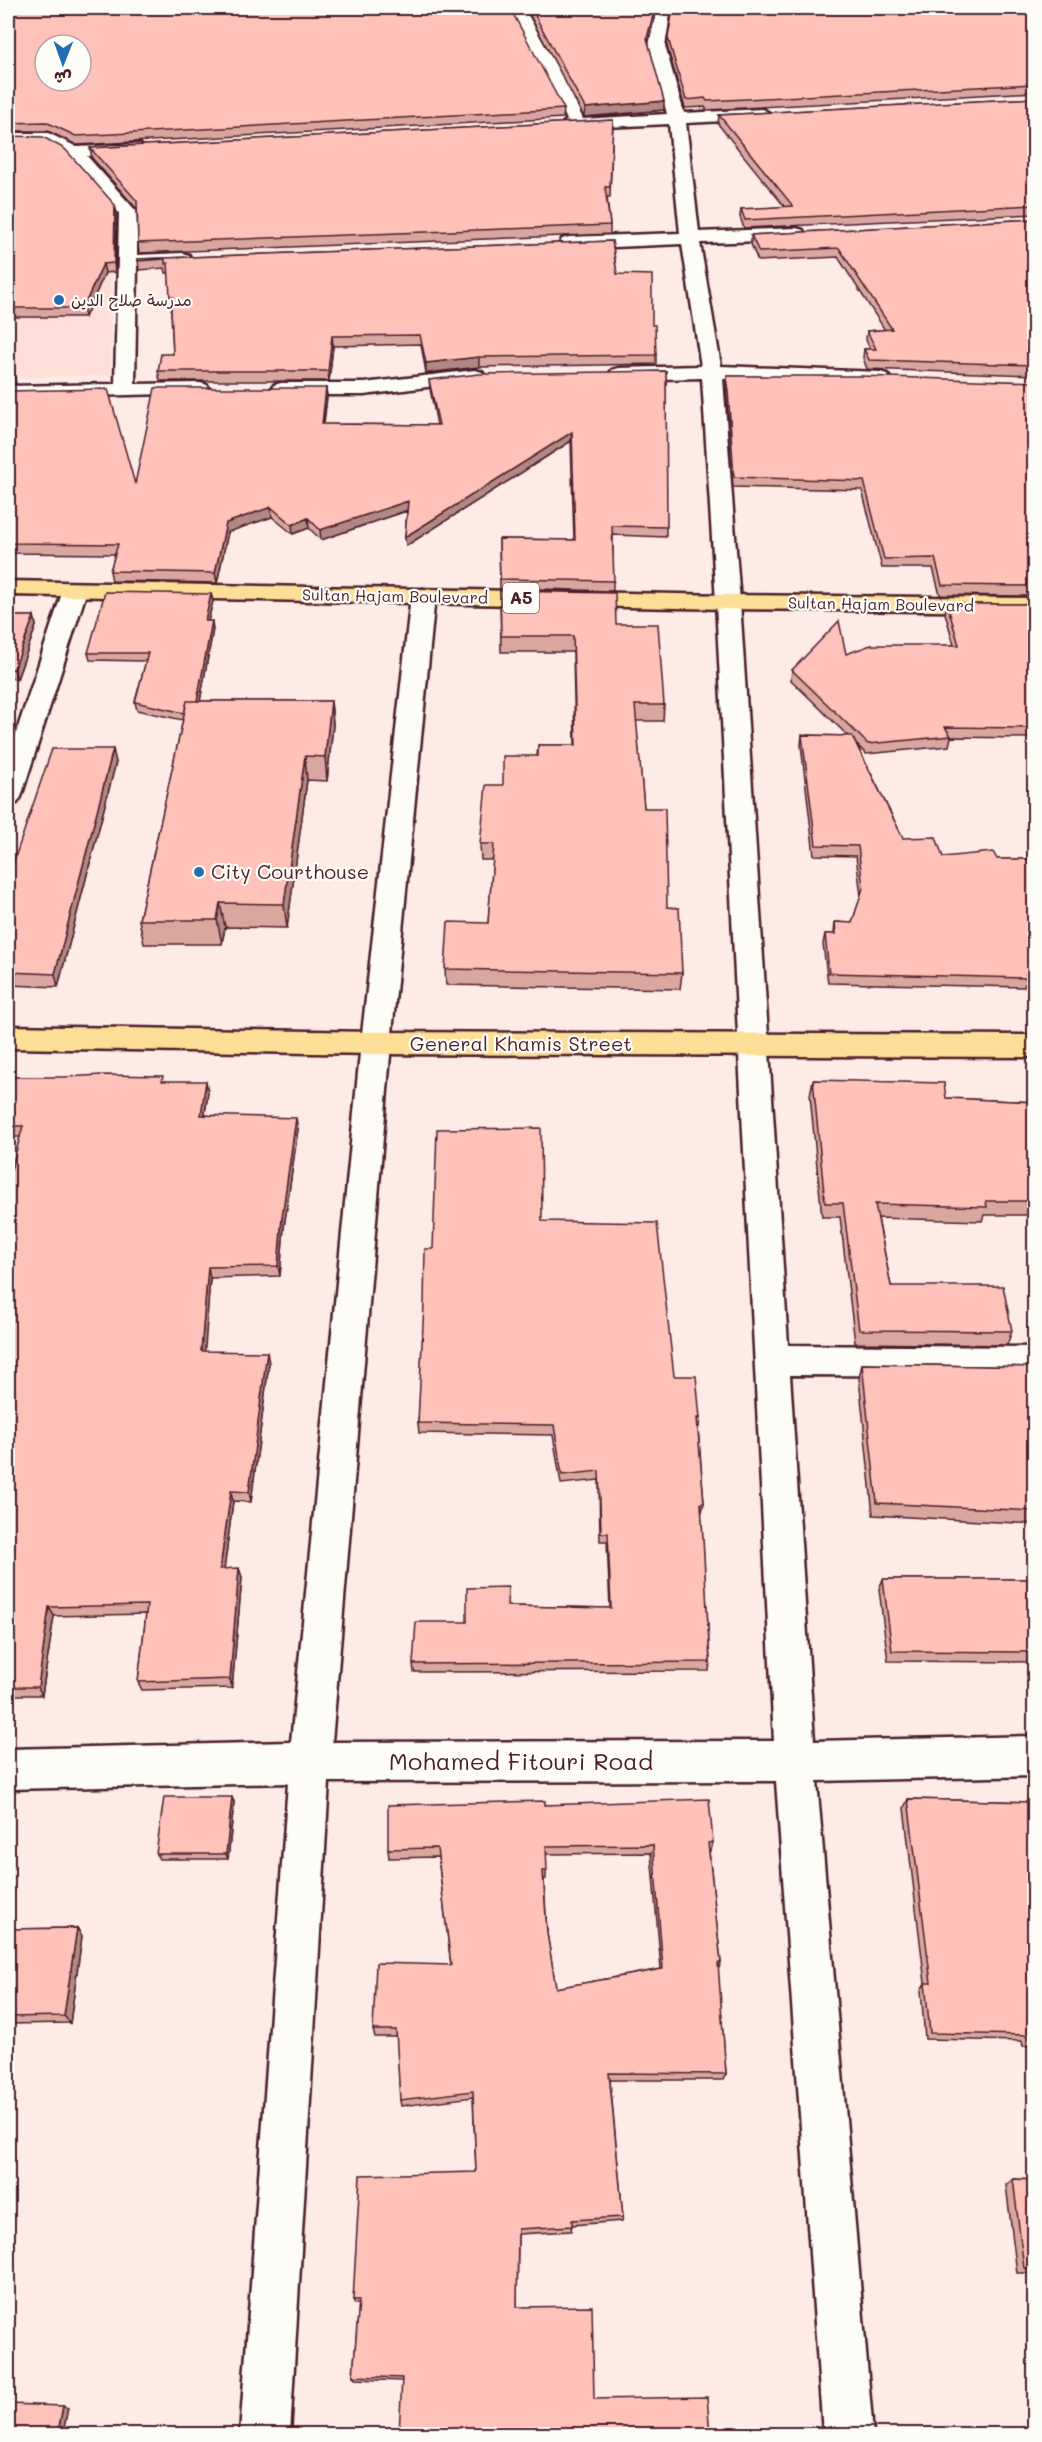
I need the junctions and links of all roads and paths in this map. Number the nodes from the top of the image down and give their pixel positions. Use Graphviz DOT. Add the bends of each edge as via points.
graph roads {
  1 [pos="516,8"];
  2 [pos="664,8"];
  3 [pos="784,113"];
  4 [pos="677,119"];
  5 [pos="578,124"];
  6 [pos="554,126"];
  7 [pos="8,138"];
  8 [pos="156,147"];
  9 [pos="74,152"];
  10 [pos="809,233"];
  11 [pos="690,239"];
  12 [pos="546,244"];
  13 [pos="200,258"];
  14 [pos="129,261"];
  15 [pos="712,372"];
  16 [pos="596,374"];
  17 [pos="491,375"];
  18 [pos="903,378"];
  19 [pos="125,389"];
  20 [pos="220,389"];
  21 [pos="256,389"];
  22 [pos="8,392"];
  23 [pos="8,588"];
  24 [pos="75,590"];
  25 [pos="423,596"];
  26 [pos="728,602"];
  27 [pos="1035,605"];
  28 [pos="8,798"];
  29 [pos="8,1037"];
  30 [pos="376,1043"];
  31 [pos="754,1046"];
  32 [pos="1035,1046"];
  33 [pos="772,1360"];
  34 [pos="1035,1361"];
  35 [pos="1035,1756"];
  36 [pos="795,1761"];
  37 [pos="310,1762"];
  38 [pos="8,1769"];
  39 [pos="265,2434"];
  40 [pos="848,2434"];
  1 -- 5 [label="street"];
  2 -- 4 [label="street" via="657,46"];
  3 -- 4 [label="street"];
  4 -- 5 [label="street"];
  4 -- 11 [label="street"];
  5 -- 6 [label="street"];
  7 -- 9 [label="street" via="48,138"];
  8 -- 9 [label="street"];
  9 -- 14 [label="street" via="128,212"];
  10 -- 11 [label="street"];
  11 -- 12 [label="street"];
  11 -- 15 [label="street"];
  13 -- 14 [label="street"];
  14 -- 19 [label="street"];
  15 -- 16 [label="street"];
  15 -- 18 [label="street"];
  15 -- 26 [label="street"];
  17 -- 21 [label="street" via="364,389"];
  19 -- 20 [label="street"];
  19 -- 22 [label="street"];
  23 -- 24 [label="main road, Sultan Hajam Boulevard / A5"];
  24 -- 25 [label="main road, Sultan Hajam Boulevard / A5"];
  24 -- 28 [label="street"];
  25 -- 26 [label="main road, Sultan Hajam Boulevard / A5"];
  25 -- 30 [label="street"];
  26 -- 27 [label="main road, Sultan Hajam Boulevard / A5"];
  26 -- 31 [label="street"];
  29 -- 30 [label="main road, General Khamis Street"];
  30 -- 31 [label="main road, General Khamis Street"];
  30 -- 37 [label="street"];
  31 -- 32 [label="main road, General Khamis Street"];
  31 -- 33 [label="street"];
  33 -- 34 [label="street"];
  33 -- 36 [label="street"];
  35 -- 36 [label="street, Mohamed Fitouri Road"];
  36 -- 37 [label="street, Mohamed Fitouri Road"];
  36 -- 40 [label="street"];
  37 -- 38 [label="street, Mohamed Fitouri Road"];
  37 -- 39 [label="street"];
}
